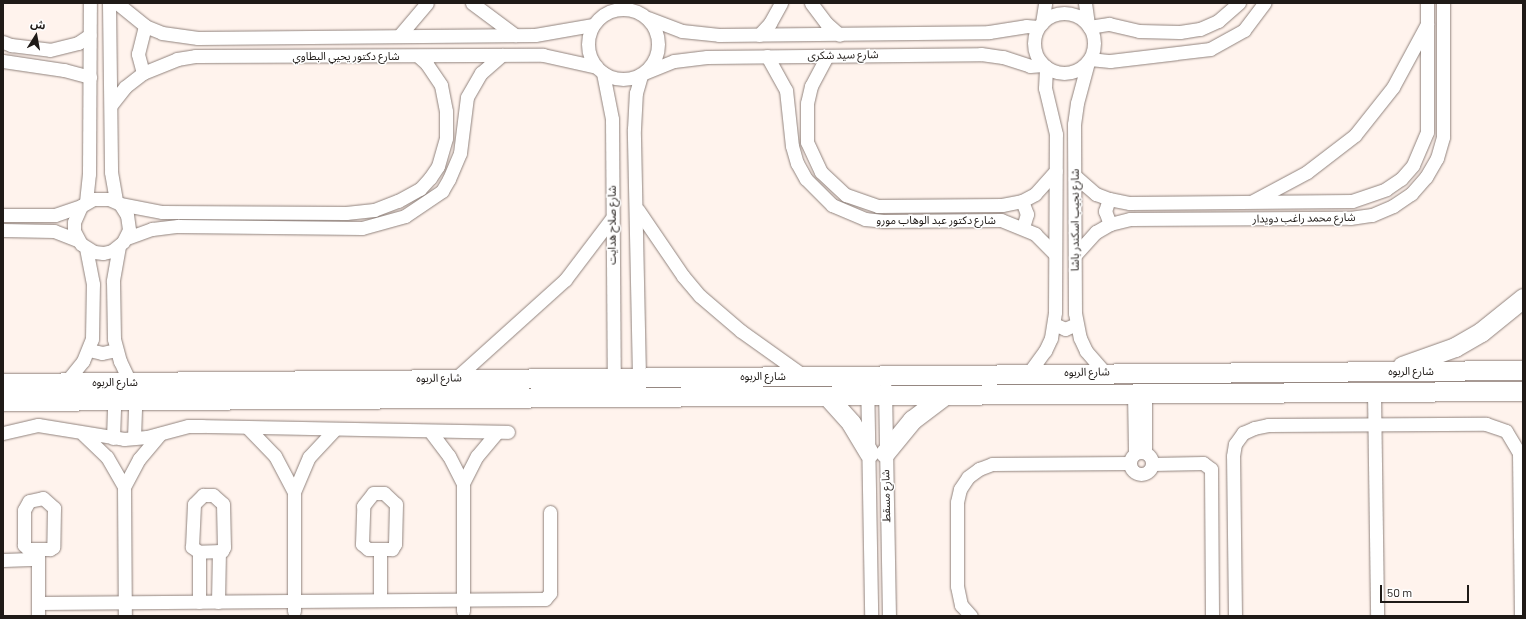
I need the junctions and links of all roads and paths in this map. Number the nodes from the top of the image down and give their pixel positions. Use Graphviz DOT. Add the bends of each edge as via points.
graph roads {
  1 [pos="90,3"];
  2 [pos="109,3"];
  3 [pos="117,3"];
  4 [pos="427,3"];
  5 [pos="472,3"];
  6 [pos="781,3"];
  7 [pos="811,3"];
  8 [pos="1045,3"];
  9 [pos="1085,3"];
  10 [pos="1239,3"];
  11 [pos="1264,3"];
  12 [pos="1427,3"];
  13 [pos="1443,3"];
  14 [pos="604,9"];
  15 [pos="642,11"];
  16 [pos="1428,23"];
  17 [pos="593,25"];
  18 [pos="1040,25"];
  19 [pos="1088,25"];
  20 [pos="145,26"];
  21 [pos="90,34"];
  22 [pos="515,35"];
  23 [pos="760,35"];
  24 [pos="840,35"];
  25 [pos="399,36"];
  26 [pos="3,42"];
  27 [pos="502,55"];
  28 [pos="418,56"];
  29 [pos="767,56"];
  30 [pos="827,56"];
  31 [pos="3,61"];
  32 [pos="1089,61"];
  33 [pos="1044,66"];
  34 [pos="600,70"];
  35 [pos="143,73"];
  36 [pos="642,74"];
  37 [pos="90,77"];
  38 [pos="444,97"];
  39 [pos="467,97"];
  40 [pos="789,103"];
  41 [pos="807,103"];
  42 [pos="111,105"];
  43 [pos="1056,171"];
  44 [pos="1076,176"];
  45 [pos="1109,199"];
  46 [pos="1022,201"];
  47 [pos="1250,202"];
  48 [pos="118,203"];
  49 [pos="84,204"];
  50 [pos="638,210"];
  51 [pos="3,215"];
  52 [pos="612,218"];
  53 [pos="1110,224"];
  54 [pos="1023,227"];
  55 [pos="3,230"];
  56 [pos="123,242"];
  57 [pos="82,244"];
  58 [pos="1055,254"];
  59 [pos="1076,254"];
  60 [pos="1523,298"];
  61 [pos="1054,324"];
  62 [pos="1076,324"];
  63 [pos="89,350"];
  64 [pos="116,350"];
  65 [pos="1503,370"];
  66 [pos="1523,370"];
  67 [pos="1385,371"];
  68 [pos="1104,372"];
  69 [pos="1028,374"];
  70 [pos="876,375"];
  71 [pos="639,376"];
  72 [pos="804,376"];
  73 [pos="614,377"];
  74 [pos="456,378"];
  75 [pos="381,379"];
  76 [pos="194,381"];
  77 [pos="66,382"];
  78 [pos="130,382"];
  79 [pos="3,383"];
  80 [pos="1514,391"];
  81 [pos="1374,392"];
  82 [pos="1140,393"];
  83 [pos="876,395"];
  84 [pos="945,395"];
  85 [pos="827,396"];
  86 [pos="382,399"];
  87 [pos="114,400"];
  88 [pos="135,400"];
  89 [pos="194,400"];
  90 [pos="3,401"];
  91 [pos="1375,425"];
  92 [pos="247,427"];
  93 [pos="335,428"];
  94 [pos="430,430"];
  95 [pos="3,433"];
  96 [pos="81,433"];
  97 [pos="160,434"];
  98 [pos="113,438"];
  99 [pos="134,438"];
  100 [pos="877,453"];
  101 [pos="1136,456"];
  102 [pos="1152,464"];
  103 [pos="463,483"];
  104 [pos="124,487"];
  105 [pos="294,492"];
  106 [pos="550,512"];
  107 [pos="380,549"];
  108 [pos="219,551"];
  109 [pos="199,552"];
  110 [pos="3,560"];
  111 [pos="380,600"];
  112 [pos="124,602"];
  113 [pos="199,602"];
  114 [pos="218,602"];
  115 [pos="463,605"];
  116 [pos="294,606"];
  117 [pos="38,609"];
  118 [pos="124,616"];
  119 [pos="871,616"];
  120 [pos="889,616"];
  121 [pos="971,616"];
  122 [pos="1212,616"];
  123 [pos="1235,616"];
  124 [pos="1377,616"];
  125 [pos="1520,616"];
  1 -- 21 [label="street"];
  2 -- 42 [label="street"];
  3 -- 20 [label="street, شارع دكتور يحيي البطاوي"];
  4 -- 25 [label="street"];
  5 -- 22 [label="street"];
  6 -- 23 [label="street"];
  7 -- 24 [label="street" via="826,23"];
  8 -- 18 [label="street"];
  9 -- 19 [label="street"];
  10 -- 19 [label="street" via="1218,22 1200,29 1180,32 1139,31 1109,24"];
  11 -- 32 [label="street" via="1244,30 1210,50"];
  12 -- 16 [label="street, شارع محمد راغب دويدار"];
  13 -- 53 [label="street, شارع محمد راغب دويدار" via="1443,137 1437,158 1426,177 1411,194 1393,206 1372,215 1350,218 1130,219"];
  14 -- 15 [label="street"];
  14 -- 17 [label="street"];
  15 -- 23 [label="street, شارع سيد شكرى" via="700,34"];
  15 -- 36 [label="street" via="658,36 659,46 654,61"];
  16 -- 47 [label="street" via="1393,87 1354,135 1306,172"];
  16 -- 47 [label="street, شارع محمد راغب دويدار" via="1427,132 1419,155 1401,179 1370,197 1352,201"];
  17 -- 22 [label="street, شارع دكتور يحيي البطاوي" via="554,34"];
  17 -- 34 [label="street" via="588,51"];
  18 -- 19 [label="street" via="1056,14 1065,13 1073,14"];
  18 -- 24 [label="street, شارع سيد شكرى" via="989,32"];
  18 -- 33 [label="street" via="1034,42 1038,58"];
  19 -- 32 [label="street" via="1094,43"];
  20 -- 25 [label="street, شارع دكتور يحيي البطاوي" via="162,33 198,38"];
  20 -- 35 [label="street" via="138,49"];
  21 -- 26 [label="street" via="71,46 50,50"];
  21 -- 37 [label="street"];
  22 -- 25 [label="street, شارع دكتور يحيي البطاوي"];
  23 -- 24 [label="street, شارع سيد شكرى"];
  27 -- 28 [label="street, شارع دكتور يحيي البطاوي"];
  27 -- 34 [label="street, شارع دكتور يحيي البطاوي" via="543,55"];
  27 -- 39 [label="street" via="481,73"];
  28 -- 35 [label="street, شارع دكتور يحيي البطاوي" via="195,56 171,61"];
  28 -- 38 [label="street" via="435,74"];
  29 -- 30 [label="street, شارع سيد شكرى"];
  29 -- 36 [label="street, شارع سيد شكرى" via="691,58"];
  29 -- 40 [label="street, شارع دكتور عبد الوهاب مورو" via="781,78"];
  30 -- 33 [label="street, شارع سيد شكرى" via="981,54 1003,57 1030,66"];
  30 -- 41 [label="street, شارع دكتور عبد الوهاب مورو" via="811,86"];
  31 -- 37 [label="street" via="64,70"];
  32 -- 33 [label="street" via="1073,72 1054,72"];
  32 -- 44 [label="street, شارع نجيب اسكندر باشا" via="1076,110"];
  33 -- 43 [label="street, شارع نجيب اسكندر باشا" via="1045,88 1056,134"];
  34 -- 36 [label="street" via="622,79"];
  34 -- 52 [label="street, شارع صلاح هدايت" via="612,119"];
  35 -- 42 [label="street, شارع دكتور يحيي البطاوي" via="125,87"];
  36 -- 50 [label="street" via="635,110"];
  37 -- 49 [label="street" via="90,174"];
  38 -- 39 [label="street"];
  38 -- 48 [label="street" via="446,138 438,166 420,188 386,206 346,213 184,213 148,211"];
  39 -- 56 [label="street" via="460,152 449,179 442,191 405,216 362,228 178,226 152,229"];
  40 -- 41 [label="street" via="798,99"];
  40 -- 54 [label="street, شارع دكتور عبد الوهاب مورو" via="792,146 797,163 818,193 848,213 883,221 1000,220"];
  41 -- 46 [label="street, شارع دكتور عبد الوهاب مورو" via="805,126 813,158 833,185 856,199 878,206 1002,205"];
  42 -- 48 [label="street" via="111,172"];
  43 -- 46 [label="street, شارع دكتور عبد الوهاب مورو" via="1036,194"];
  43 -- 58 [label="street, شارع نجيب اسكندر باشا"];
  44 -- 45 [label="street, شارع محمد راغب دويدار" via="1096,194"];
  44 -- 59 [label="street, شارع نجيب اسكندر باشا"];
  45 -- 47 [label="street, شارع محمد راغب دويدار" via="1130,203"];
  45 -- 53 [label="street" via="1105,211"];
  46 -- 54 [label="street" via="1027,214"];
  48 -- 49 [label="street" via="101,198"];
  48 -- 56 [label="street" via="129,222"];
  49 -- 51 [label="street" via="55,215"];
  49 -- 57 [label="street" via="74,222"];
  50 -- 71 [label="street"];
  50 -- 72 [label="street" via="700,296 741,331"];
  52 -- 73 [label="street, شارع صلاح هدايت"];
  52 -- 74 [label="street" via="565,280"];
  53 -- 59 [label="street, شارع محمد راغب دويدار" via="1084,242"];
  54 -- 58 [label="street, شارع دكتور عبد الوهاب مورو" via="1035,234"];
  55 -- 57 [label="street" via="48,230"];
  56 -- 57 [label="street" via="103,253"];
  56 -- 64 [label="street" via="113,281"];
  57 -- 63 [label="street" via="93,284"];
  58 -- 61 [label="street, شارع نجيب اسكندر باشا"];
  59 -- 62 [label="street, شارع نجيب اسكندر باشا"];
  60 -- 67 [label="street" via="1481,332 1455,347"];
  61 -- 62 [label="street" via="1065,329"];
  61 -- 69 [label="street, شارع نجيب اسكندر باشا" via="1045,351"];
  62 -- 68 [label="street, شارع نجيب اسكندر باشا" via="1086,350"];
  63 -- 64 [label="street" via="102,353"];
  63 -- 77 [label="street"];
  64 -- 78 [label="street"];
  65 -- 66 [label="street, شارع الربوه"];
  65 -- 67 [label="street, شارع الربوه"];
  65 -- 80 [label="street"];
  67 -- 68 [label="street, شارع الربوه"];
  68 -- 69 [label="street, شارع الربوه"];
  69 -- 70 [label="street, شارع الربوه"];
  70 -- 72 [label="street, شارع الربوه"];
  70 -- 83 [label="street, شارع مسقط"];
  70 -- 83 [label="street, شارع مسقط"];
  71 -- 72 [label="street, شارع الربوه"];
  71 -- 73 [label="street, شارع الربوه"];
  73 -- 74 [label="street, شارع الربوه"];
  74 -- 75 [label="street, شارع الربوه"];
  75 -- 76 [label="street, شارع الربوه"];
  75 -- 86 [label="street"];
  76 -- 78 [label="street, شارع الربوه"];
  76 -- 89 [label="street"];
  77 -- 78 [label="street, شارع الربوه"];
  77 -- 79 [label="street, شارع الربوه"];
  80 -- 81 [label="street, شارع الربوه"];
  81 -- 82 [label="street, شارع الربوه"];
  81 -- 91 [label="street"];
  82 -- 84 [label="street, شارع الربوه"];
  82 -- 101 [label="street"];
  83 -- 84 [label="street, شارع الربوه"];
  83 -- 85 [label="street, شارع الربوه"];
  83 -- 100 [label="street, شارع مسقط"];
  84 -- 100 [label="street" via="912,420"];
  85 -- 86 [label="street, شارع الربوه"];
  85 -- 100 [label="street"];
  86 -- 89 [label="street, شارع الربوه"];
  87 -- 88 [label="street, شارع الربوه"];
  87 -- 90 [label="street, شارع الربوه"];
  87 -- 98 [label="street"];
  88 -- 89 [label="street, شارع الربوه"];
  88 -- 99 [label="street"];
  91 -- 123 [label="street" via="1268,425 1243,433 1235,444 1233,456"];
  91 -- 124 [label="street"];
  91 -- 125 [label="street" via="1486,424 1506,431 1519,453"];
  92 -- 93 [label="street"];
  92 -- 97 [label="street" via="188,426"];
  92 -- 105 [label="street" via="275,456"];
  93 -- 94 [label="street"];
  93 -- 105 [label="street" via="309,457"];
  94 -- 103 [label="street" via="449,456"];
  94 -- 103 [label="street" via="502,432 476,456"];
  95 -- 96 [label="street" via="38,425"];
  96 -- 98 [label="street"];
  96 -- 104 [label="street" via="106,457"];
  97 -- 99 [label="street"];
  97 -- 104 [label="street" via="139,459"];
  98 -- 99 [label="street"];
  100 -- 119 [label="street, شارع مسقط"];
  100 -- 120 [label="street, شارع مسقط"];
  101 -- 102 [label="street" via="1150,457"];
  101 -- 102 [label="street" via="1132,470 1141,474 1149,470"];
  101 -- 121 [label="street" via="992,464 968,477 960,489 957,502 957,586 961,605"];
  102 -- 122 [label="street" via="1203,462 1211,469"];
  103 -- 115 [label="street"];
  104 -- 112 [label="street"];
  105 -- 116 [label="street"];
  106 -- 115 [label="street" via="549,597"];
  107 -- 111 [label="street"];
  108 -- 109 [label="street"];
  108 -- 109 [label="street" via="224,547 224,508 220,500 208,494 199,497 194,504 192,547"];
  108 -- 114 [label="street"];
  109 -- 113 [label="street"];
  110 -- 117 [label="street" via="38,554"];
  111 -- 115 [label="street"];
  111 -- 116 [label="street"];
  112 -- 113 [label="street"];
  112 -- 117 [label="street"];
  112 -- 118 [label="street"];
  113 -- 114 [label="street"];
  114 -- 116 [label="street"];
}
